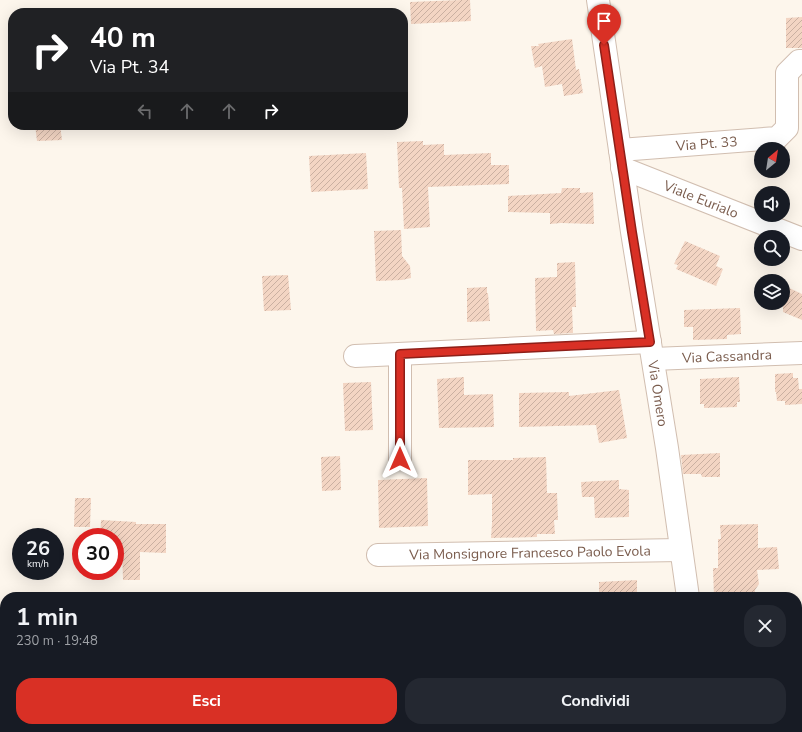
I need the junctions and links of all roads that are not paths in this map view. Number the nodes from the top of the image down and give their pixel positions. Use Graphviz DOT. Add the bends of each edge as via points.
graph roads {
  1 [pos="598,0"];
  2 [pos="802,61"];
  3 [pos="621,159"];
  4 [pos="802,239"];
  5 [pos="651,351"];
  6 [pos="802,352"];
  7 [pos="400,354"];
  8 [pos="355,356"];
  9 [pos="400,459"];
  10 [pos="681,550"];
  11 [pos="378,555"];
  12 [pos="687,592"];
  1 -- 3 [label="street, Via Omero"];
  2 -- 3 [label="street, Via Pt. 33" via="787,73 787,128 777,138"];
  3 -- 4 [label="street, Viale Eurialo"];
  3 -- 5 [label="street, Via Omero"];
  5 -- 6 [label="street, Via Cassandra"];
  5 -- 7 [label="street, Via Cassandra"];
  5 -- 10 [label="street, Via Omero"];
  7 -- 8 [label="street, Via Cassandra"];
  7 -- 9 [label="street"];
  10 -- 11 [label="street, Via Monsignore Francesco Paolo Evola"];
  10 -- 12 [label="street, Via Omero"];
}
